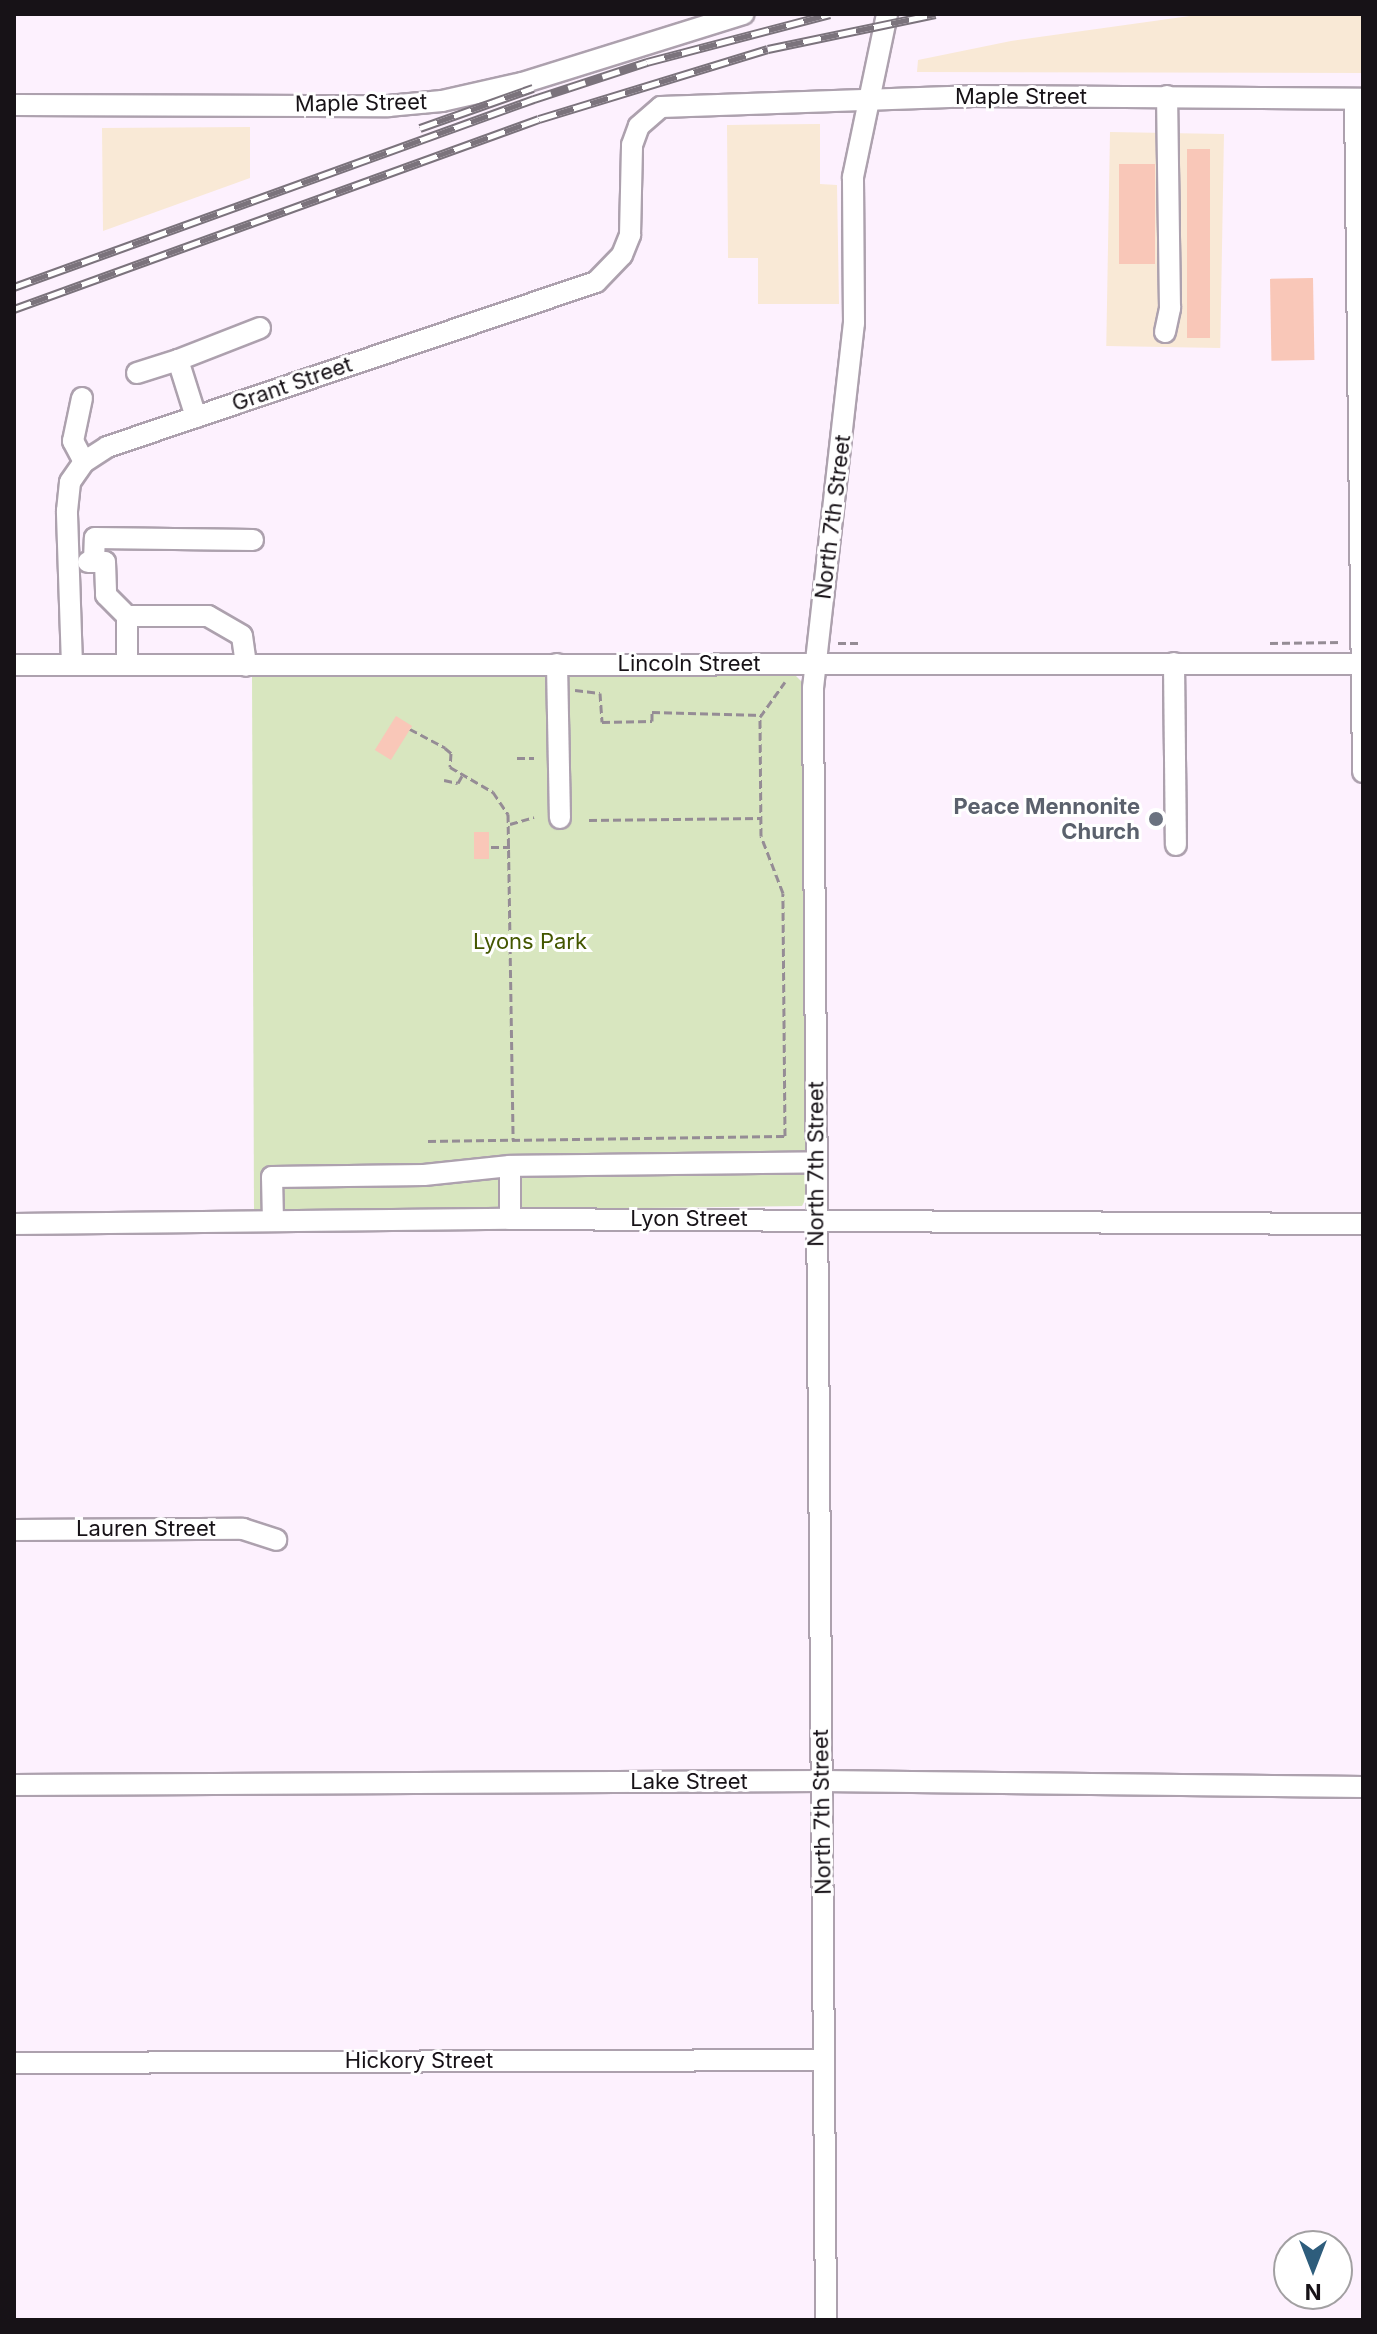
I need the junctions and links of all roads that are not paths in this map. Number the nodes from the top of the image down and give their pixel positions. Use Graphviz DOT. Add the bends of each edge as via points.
graph roads {
  1 [pos="744,14"];
  2 [pos="887,14"];
  3 [pos="1167,96"];
  4 [pos="870,99"];
  5 [pos="1359,99"];
  6 [pos="14,105"];
  7 [pos="639,126"];
  8 [pos="260,328"];
  9 [pos="1165,332"];
  10 [pos="178,360"];
  11 [pos="137,373"];
  12 [pos="1361,384"];
  13 [pos="82,398"];
  14 [pos="196,417"];
  15 [pos="84,462"];
  16 [pos="1361,525"];
  17 [pos="253,540"];
  18 [pos="69,561"];
  19 [pos="94,562"];
  20 [pos="127,616"];
  21 [pos="1174,663"];
  22 [pos="557,664"];
  23 [pos="807,664"];
  24 [pos="1362,664"];
  25 [pos="14,665"];
  26 [pos="72,665"];
  27 [pos="127,665"];
  28 [pos="246,666"];
  29 [pos="1363,772"];
  30 [pos="560,818"];
  31 [pos="1176,845"];
  32 [pos="816,1162"];
  33 [pos="510,1166"];
  34 [pos="510,1219"];
  35 [pos="273,1221"];
  36 [pos="817,1221"];
  37 [pos="14,1224"];
  38 [pos="1363,1224"];
  39 [pos="14,1530"];
  40 [pos="276,1540"];
  41 [pos="821,1781"];
  42 [pos="14,1785"];
  43 [pos="1363,1787"];
  44 [pos="824,2060"];
  45 [pos="14,2063"];
  46 [pos="826,2320"];
  1 -- 6 [label="street, Maple Street" via="522,83 442,101 388,106"];
  2 -- 4 [label="street, North 7th Street"];
  3 -- 4 [label="street, Maple Street"];
  3 -- 5 [label="street, Maple Street"];
  3 -- 9 [label="street" via="1170,308"];
  4 -- 7 [label="street, Maple Street" via="670,104"];
  4 -- 23 [label="street, North 7th Street" via="853,177 854,323"];
  5 -- 12 [label="street"];
  7 -- 14 [label="street, Grant Street" via="632,145 630,235 611,269 588,287"];
  8 -- 10 [label="street"];
  10 -- 11 [label="street"];
  10 -- 14 [label="street"];
  12 -- 16 [label="street"];
  13 -- 15 [label="street" via="73,441"];
  14 -- 15 [label="street, Grant Street" via="107,447"];
  15 -- 18 [label="street" via="70,482"];
  16 -- 24 [label="street"];
  17 -- 19 [label="street" via="95,538"];
  18 -- 19 [label="street"];
  18 -- 26 [label="street"];
  19 -- 20 [label="street" via="105,562 106,595"];
  20 -- 27 [label="street"];
  20 -- 28 [label="street" via="208,616 242,636"];
  21 -- 23 [label="street, Lincoln Street"];
  21 -- 24 [label="street, Lincoln Street"];
  21 -- 31 [label="street"];
  22 -- 23 [label="street, Lincoln Street"];
  22 -- 28 [label="street, Lincoln Street"];
  22 -- 30 [label="street"];
  23 -- 32 [label="street, North 7th Street"];
  24 -- 29 [label="street"];
  25 -- 26 [label="street, Lincoln Street"];
  26 -- 27 [label="street, Lincoln Street"];
  27 -- 28 [label="street, Lincoln Street"];
  32 -- 33 [label="street"];
  32 -- 36 [label="street, North 7th Street"];
  33 -- 34 [label="street"];
  33 -- 35 [label="street" via="424,1175 272,1177"];
  34 -- 35 [label="street, Lyon Street"];
  34 -- 36 [label="street, Lyon Street"];
  35 -- 37 [label="street, Lyon Street"];
  36 -- 38 [label="street, Lyon Street"];
  36 -- 41 [label="street, North 7th Street"];
  39 -- 40 [label="street, Lauren Street" via="243,1529"];
  41 -- 42 [label="street, Lake Street"];
  41 -- 43 [label="street, Lake Street"];
  41 -- 44 [label="street, North 7th Street"];
  44 -- 45 [label="street, Hickory Street"];
  44 -- 46 [label="street, North 7th Street"];
}
